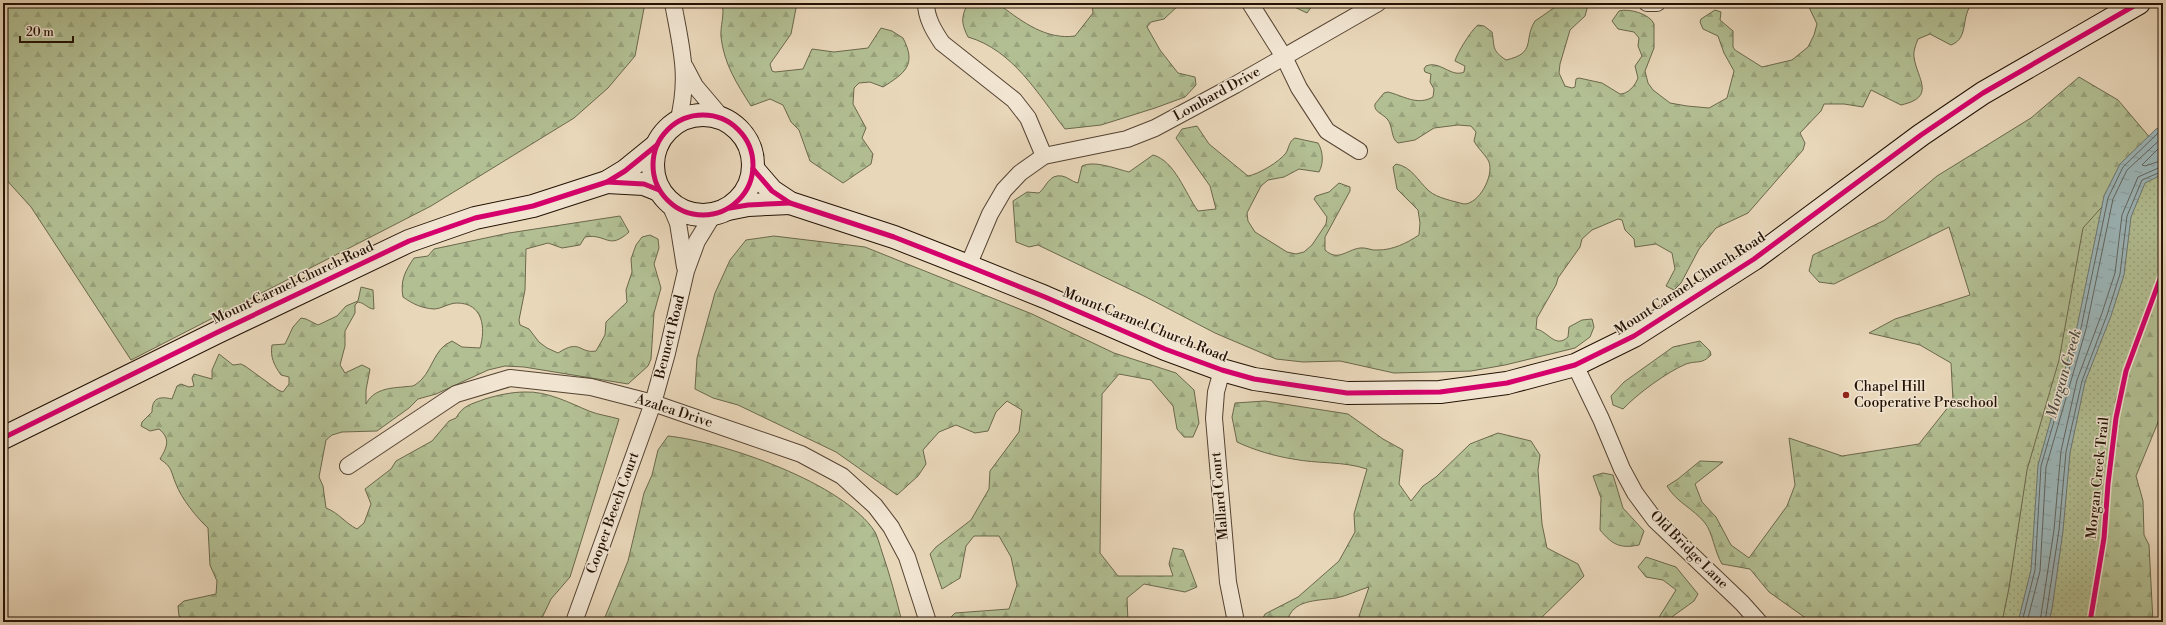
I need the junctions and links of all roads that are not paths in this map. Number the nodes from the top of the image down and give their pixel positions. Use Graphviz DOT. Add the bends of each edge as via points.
graph roads {
  1 [pos="673,3"];
  2 [pos="926,3"];
  3 [pos="1250,3"];
  4 [pos="1378,3"];
  5 [pos="1647,3"];
  6 [pos="1657,3"];
  7 [pos="2139,3"];
  8 [pos="1284,57"];
  9 [pos="684,67"];
  10 [pos="722,119"];
  11 [pos="678,122"];
  12 [pos="657,145"];
  13 [pos="1359,151"];
  14 [pos="1044,156"];
  15 [pos="753,169"];
  16 [pos="607,182"];
  17 [pos="664,196"];
  18 [pos="790,204"];
  19 [pos="720,212"];
  20 [pos="968,266"];
  21 [pos="686,271"];
  22 [pos="1575,365"];
  23 [pos="1222,370"];
  24 [pos="653,403"];
  25 [pos="3,438"];
  26 [pos="348,466"];
  27 [pos="574,622"];
  28 [pos="928,622"];
  29 [pos="1236,622"];
  30 [pos="1759,622"];
  1 -- 9 [label="street"];
  2 -- 14 [label="street" via="926,11 934,31 942,43 1014,100 1028,118"];
  3 -- 8 [label="street"];
  4 -- 8 [label="street, Lombard Drive"];
  5 -- 6 [label="street"];
  7 -- 22 [label="main road, Mount Carmel Church Road" via="1983,94 1921,135 1754,259 1634,336"];
  8 -- 13 [label="street" via="1299,88 1327,131"];
  8 -- 14 [label="street, Lombard Drive" via="1155,128 1134,136"];
  9 -- 10 [label="street" via="695,86"];
  9 -- 11 [label="street" via="684,89"];
  10 -- 11 [label="main road" via="708,115 692,116"];
  10 -- 15 [label="main road" via="736,127 746,139 752,153"];
  11 -- 12 [label="main road" via="666,132"];
  12 -- 16 [label="main road, Mount Carmel Church Road"];
  12 -- 17 [label="main road" via="653,160"];
  14 -- 20 [label="street" via="1020,173 1004,190 990,214"];
  15 -- 18 [label="main road, Mount Carmel Church Road" via="772,191"];
  15 -- 19 [label="main road" via="749,185 741,198"];
  16 -- 17 [label="main road, Mount Carmel Church Road" via="644,184"];
  16 -- 25 [label="main road, Mount Carmel Church Road" via="533,206 476,218 409,241"];
  17 -- 19 [label="main road" via="682,211 697,215"];
  17 -- 21 [label="street, Bennett Road" via="678,223"];
  18 -- 19 [label="main road, Mount Carmel Church Road" via="748,205"];
  18 -- 20 [label="main road, Mount Carmel Church Road" via="894,237"];
  19 -- 21 [label="street, Bennett Road" via="704,227"];
  20 -- 23 [label="main road, Mount Carmel Church Road" via="1045,296 1165,349"];
  21 -- 24 [label="street, Bennett Road"];
  22 -- 23 [label="main road, Mount Carmel Church Road" via="1507,383 1440,392 1394,393 1347,393 1309,388 1254,380"];
  22 -- 30 [label="street, Old Bridge Lane" via="1635,493 1655,520"];
  23 -- 29 [label="street, Mallard Court" via="1216,392 1214,418 1227,568"];
  24 -- 26 [label="street, Azalea Drive" via="591,387 510,378 456,394"];
  24 -- 27 [label="street, Cooper Beech Court"];
  24 -- 28 [label="street, Azalea Drive" via="802,454 842,476 875,506 891,527 907,557"];
}
